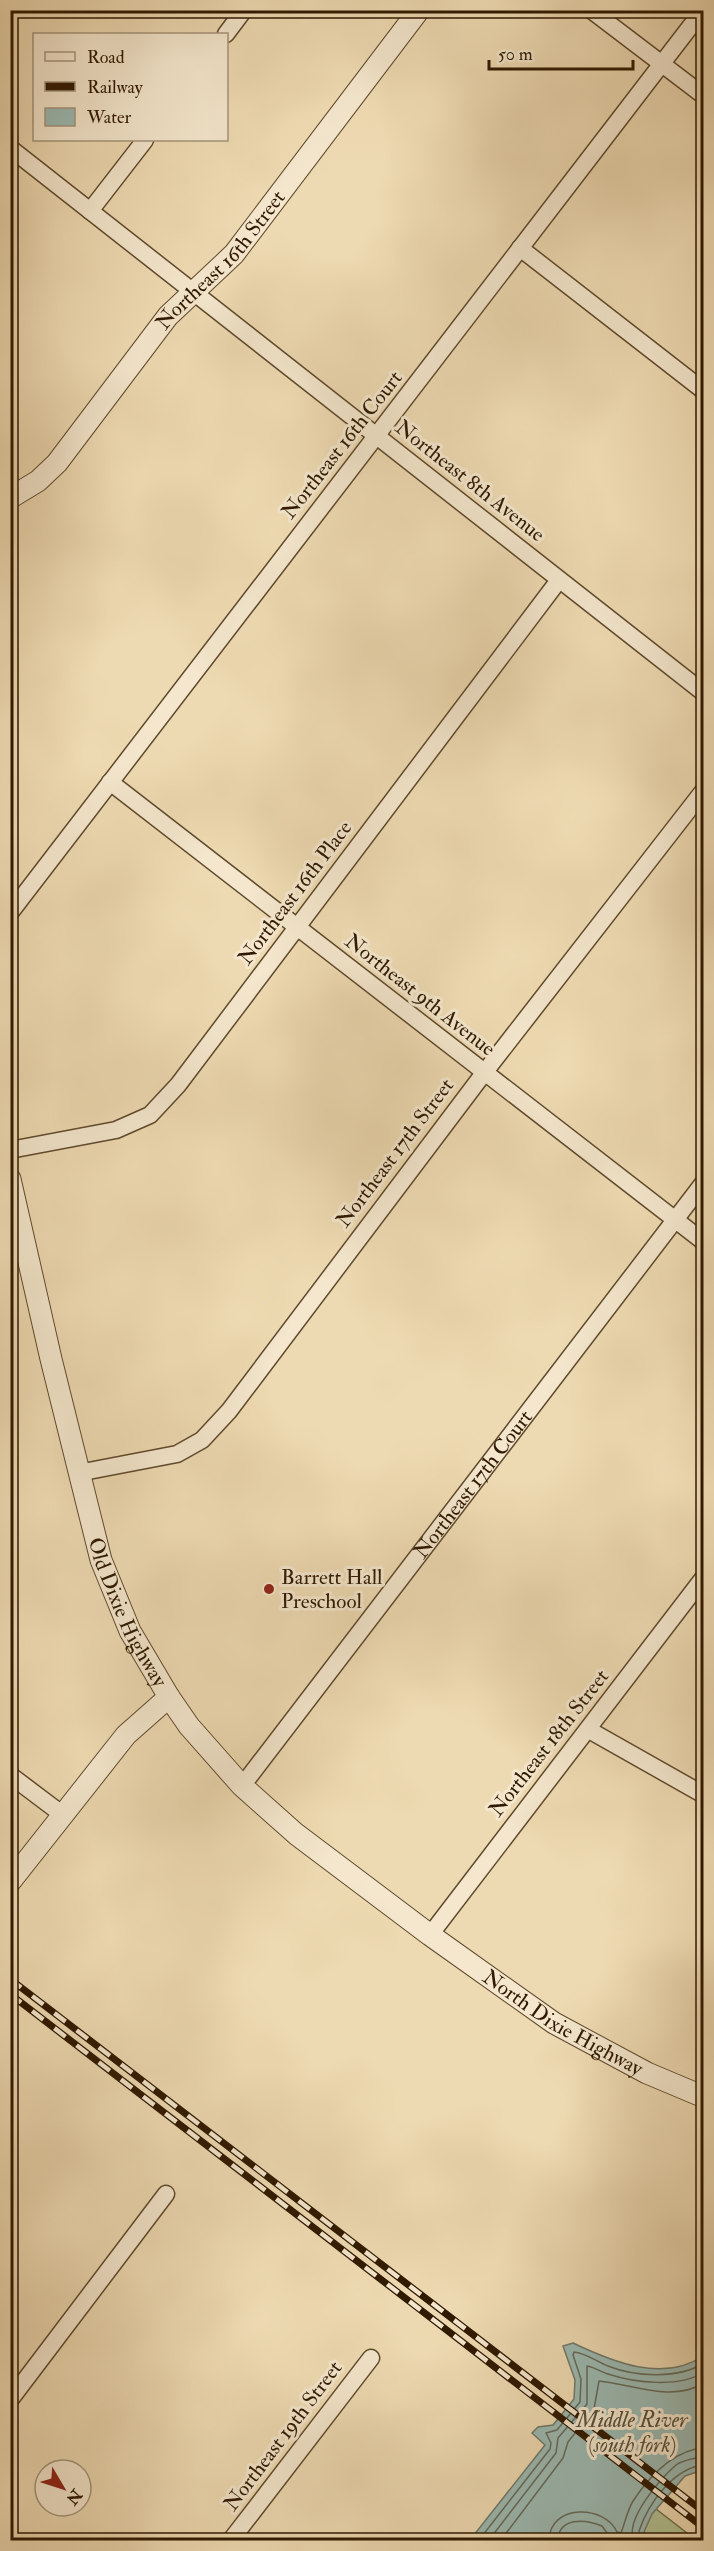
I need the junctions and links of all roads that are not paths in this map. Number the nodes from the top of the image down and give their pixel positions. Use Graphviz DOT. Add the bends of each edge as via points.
graph roads {
  1 [pos="244,10"];
  2 [pos="419,10"];
  3 [pos="591,10"];
  4 [pos="703,10"];
  5 [pos="227,33"];
  6 [pos="661,63"];
  7 [pos="704,96"];
  8 [pos="144,141"];
  9 [pos="10,148"];
  10 [pos="90,211"];
  11 [pos="520,248"];
  12 [pos="194,292"];
  13 [pos="704,391"];
  14 [pos="377,436"];
  15 [pos="10,498"];
  16 [pos="559,580"];
  17 [pos="704,693"];
  18 [pos="110,782"];
  19 [pos="704,790"];
  20 [pos="12,910"];
  21 [pos="297,927"];
  22 [pos="484,1072"];
  23 [pos="10,1150"];
  24 [pos="10,1179"];
  25 [pos="704,1182"];
  26 [pos="675,1219"];
  27 [pos="704,1242"];
  28 [pos="18,1252"];
  29 [pos="78,1473"];
  30 [pos="704,1577"];
  31 [pos="169,1697"];
  32 [pos="589,1730"];
  33 [pos="10,1775"];
  34 [pos="242,1786"];
  35 [pos="704,1795"];
  36 [pos="63,1815"];
  37 [pos="10,1882"];
  38 [pos="430,1935"];
  39 [pos="704,2097"];
  40 [pos="166,2194"];
  41 [pos="371,2358"];
  42 [pos="10,2400"];
  43 [pos="231,2541"];
  1 -- 5 [label="street"];
  2 -- 12 [label="street, Northeast 16th Street" via="234,254"];
  3 -- 6 [label="street"];
  4 -- 6 [label="street, Northeast 16th Court"];
  6 -- 7 [label="street"];
  6 -- 11 [label="street, Northeast 16th Court"];
  8 -- 10 [label="street"];
  9 -- 10 [label="street, Northeast 8th Avenue"];
  10 -- 12 [label="street, Northeast 8th Avenue"];
  11 -- 13 [label="street"];
  11 -- 14 [label="street, Northeast 16th Court"];
  12 -- 14 [label="street, Northeast 8th Avenue"];
  12 -- 15 [label="street, Northeast 16th Street" via="168,316 57,464"];
  14 -- 16 [label="street, Northeast 8th Avenue"];
  14 -- 18 [label="street, Northeast 16th Court"];
  16 -- 17 [label="street, Northeast 8th Avenue"];
  16 -- 21 [label="street, Northeast 16th Place"];
  18 -- 20 [label="street, Northeast 16th Court"];
  18 -- 21 [label="street, Northeast 9th Avenue"];
  19 -- 22 [label="street, Northeast 17th Street"];
  21 -- 22 [label="street, Northeast 9th Avenue"];
  21 -- 23 [label="street, Northeast 16th Place" via="178,1085 150,1115 116,1130"];
  22 -- 26 [label="street, Northeast 9th Avenue"];
  22 -- 29 [label="street, Northeast 17th Street" via="229,1411 202,1440 177,1454"];
  24 -- 28 [label="street, Old Dixie Highway"];
  25 -- 26 [label="street, Northeast 17th Court"];
  26 -- 27 [label="street, Northeast 9th Avenue"];
  26 -- 34 [label="street, Northeast 17th Court"];
  28 -- 29 [label="street, Old Dixie Highway"];
  29 -- 31 [label="street, Old Dixie Highway" via="101,1560 130,1631"];
  30 -- 32 [label="street, Northeast 18th Street"];
  31 -- 34 [label="street, Old Dixie Highway"];
  31 -- 36 [label="street" via="126,1735"];
  32 -- 35 [label="street"];
  32 -- 38 [label="street, Northeast 18th Street"];
  33 -- 36 [label="street"];
  34 -- 38 [label="street, Old Dixie Highway" via="296,1834"];
  36 -- 37 [label="street"];
  38 -- 39 [label="street, North Dixie Highway" via="554,2023 647,2073"];
  40 -- 42 [label="street"];
  41 -- 43 [label="street, Northeast 19th Street"];
}
